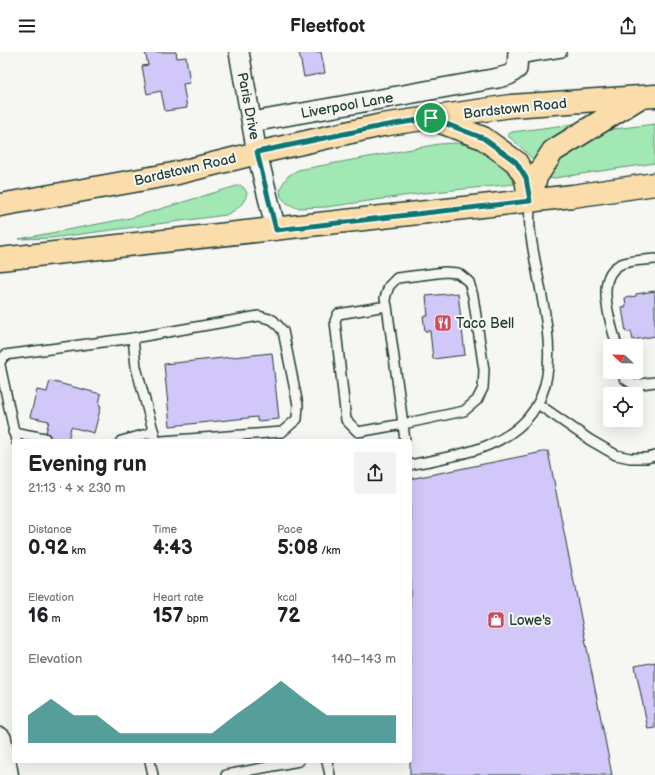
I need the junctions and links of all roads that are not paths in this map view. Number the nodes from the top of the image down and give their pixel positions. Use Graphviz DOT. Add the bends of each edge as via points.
graph roads {
  1 [pos="239,52"];
  2 [pos="562,52"];
  3 [pos="518,55"];
  4 [pos="647,97"];
  5 [pos="431,118"];
  6 [pos="252,122"];
  7 [pos="257,152"];
  8 [pos="655,184"];
  9 [pos="530,201"];
  10 [pos="0,205"];
  11 [pos="276,230"];
  12 [pos="655,259"];
  13 [pos="0,260"];
  14 [pos="387,306"];
  15 [pos="133,338"];
  16 [pos="615,339"];
  17 [pos="0,363"];
  18 [pos="625,379"];
  19 [pos="655,382"];
  20 [pos="538,404"];
  21 [pos="403,424"];
  22 [pos="14,436"];
  23 [pos="155,437"];
  24 [pos="45,438"];
  25 [pos="138,439"];
  26 [pos="189,439"];
  27 [pos="405,439"];
  28 [pos="655,456"];
  29 [pos="412,465"];
  30 [pos="5,746"];
  31 [pos="150,763"];
  32 [pos="289,763"];
  33 [pos="327,763"];
  34 [pos="7,775"];
  35 [pos="153,775"];
  36 [pos="226,775"];
  37 [pos="330,775"];
  1 -- 6 [label="street, Paris Drive"];
  2 -- 3 [label="lane"];
  3 -- 6 [label="street, Liverpool Lane" via="517,68 509,75 498,78"];
  4 -- 5 [label="main road, Bardstown Road" via="511,106"];
  4 -- 9 [label="main road" via="553,151 536,176"];
  5 -- 7 [label="main road, Bardstown Road"];
  5 -- 9 [label="main road" via="483,138 516,162 526,178"];
  6 -- 7 [label="street, Paris Drive"];
  7 -- 10 [label="main road, Bardstown Road" via="173,174"];
  7 -- 11 [label="street, Paris Drive"];
  8 -- 9 [label="main road"];
  9 -- 11 [label="main road"];
  9 -- 20 [label="lane" via="530,227 549,349 545,389"];
  11 -- 13 [label="main road"];
  12 -- 16 [label="lane" via="624,263 614,267 609,276 605,288"];
  14 -- 21 [label="lane"];
  14 -- 21 [label="lane" via="338,314 335,320 346,420 358,432"];
  14 -- 21 [label="lane" via="389,286 397,278 458,273 469,282 482,355 483,388 473,404 464,411"];
  15 -- 17 [label="lane" via="5,355"];
  15 -- 23 [label="lane" via="136,367"];
  15 -- 26 [label="lane" via="259,316 273,320 283,331 298,405 297,418 282,432"];
  17 -- 22 [label="lane"];
  18 -- 19 [label="lane" via="634,385"];
  20 -- 28 [label="lane" via="616,455 630,458"];
  20 -- 29 [label="lane" via="508,435 481,448"];
  21 -- 27 [label="lane"];
  22 -- 24 [label="lane"];
  23 -- 25 [label="lane"];
  30 -- 34 [label="street"];
  31 -- 35 [label="lane"];
  32 -- 36 [label="lane"];
  33 -- 37 [label="lane"];
}
